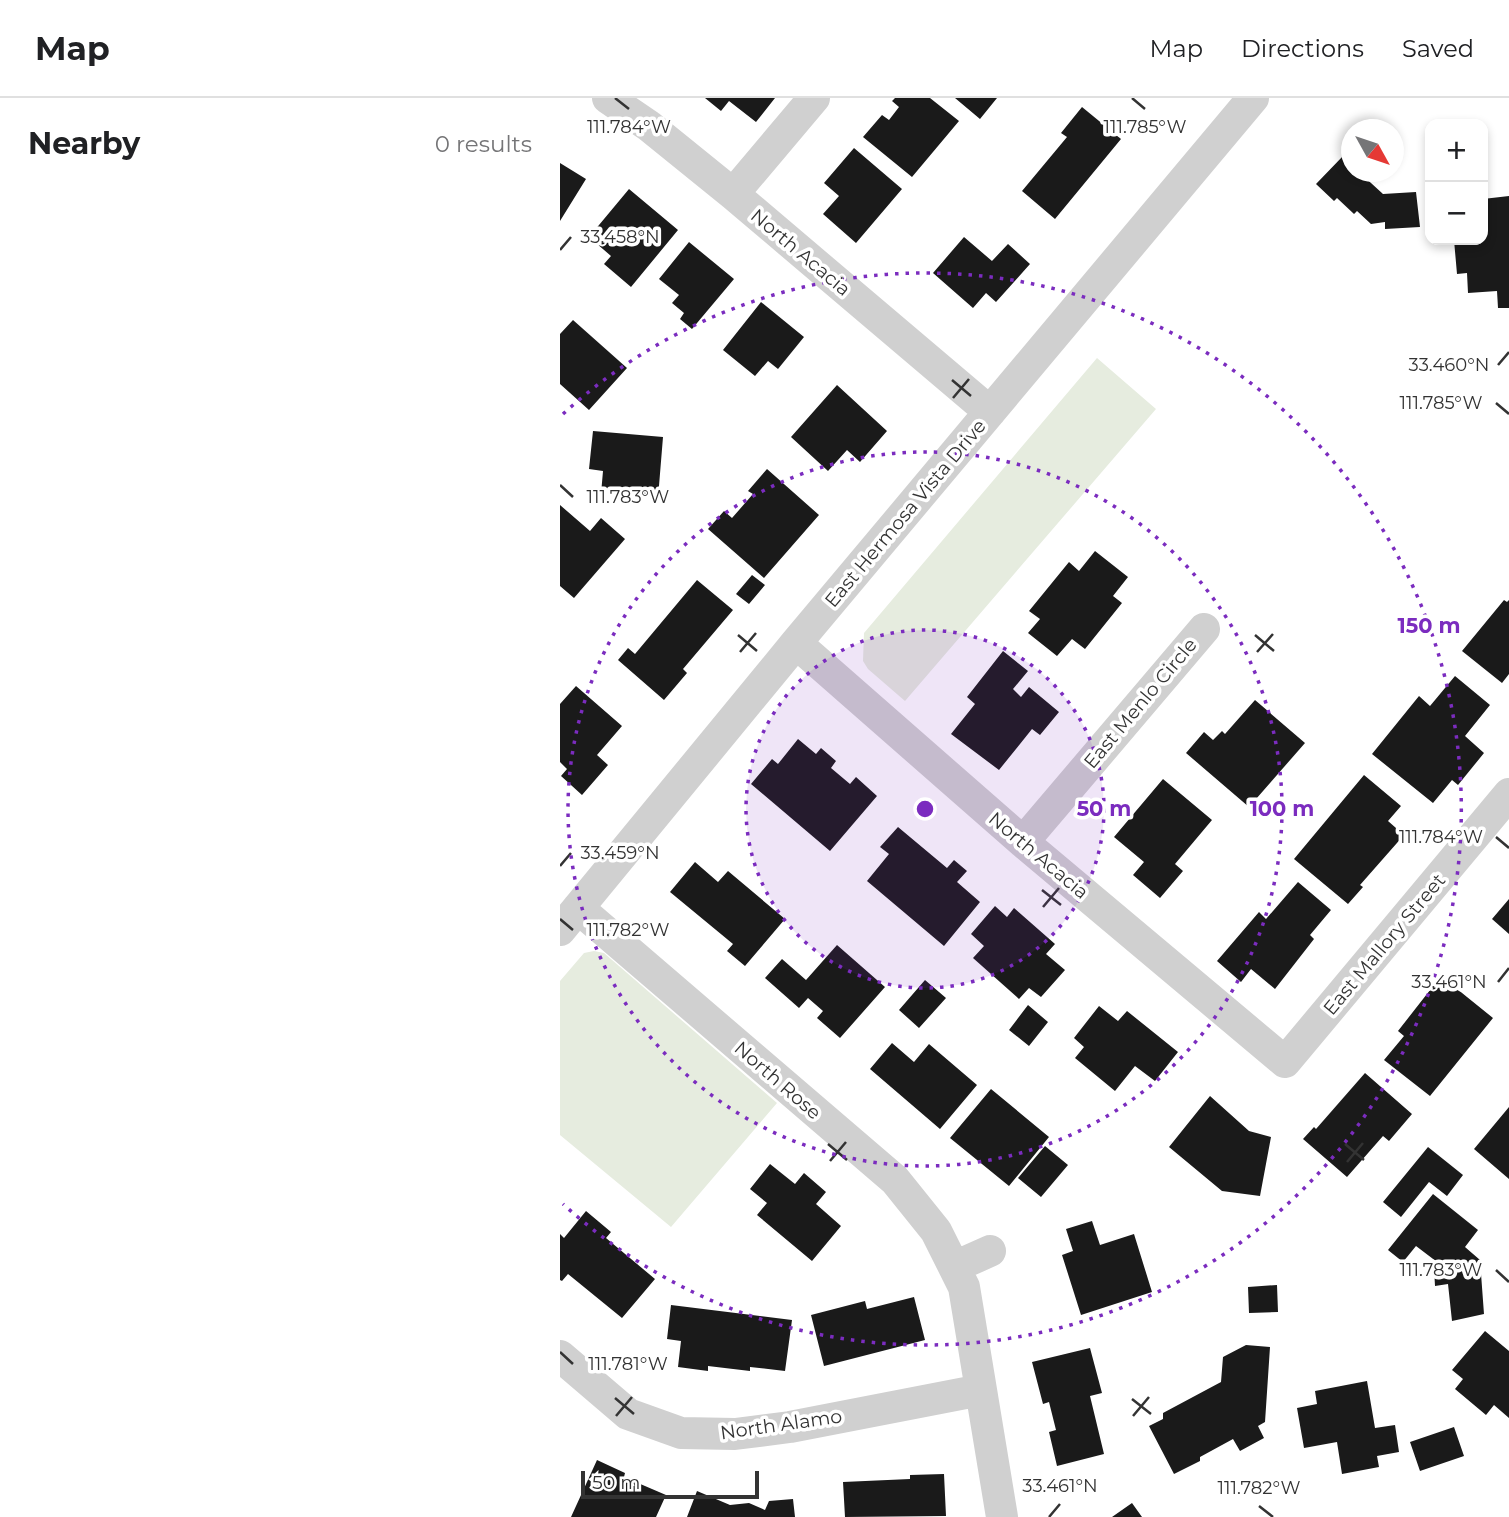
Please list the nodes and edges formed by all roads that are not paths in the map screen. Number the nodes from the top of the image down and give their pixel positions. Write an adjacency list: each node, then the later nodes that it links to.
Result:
1 (608, 98): 4 (street, North Acacia)
2 (814, 98): 4 (street)
3 (1252, 98): 5 (street, East Hermosa Vista Drive)
4 (733, 194): 5 (street, North Acacia)
5 (990, 412): 7 (street, East Hermosa Vista Drive)
6 (1204, 629): 9 (street, East Menlo Circle)
7 (796, 643): 9 (street, North Acacia); 10 (street, East Hermosa Vista Drive)
8 (1509, 794): 11 (street, East Mallory Street)
9 (1023, 842): 11 (street, North Acacia)
10 (569, 919): 13 (street, North Rose)
11 (1285, 1062)
12 (990, 1251): 13 (street)
13 (954, 1267): 15 (street, North Rose)
14 (560, 1356): 15 (street, North Alamo)
15 (981, 1390): 16 (street, North Rose)
16 (1002, 1517)

